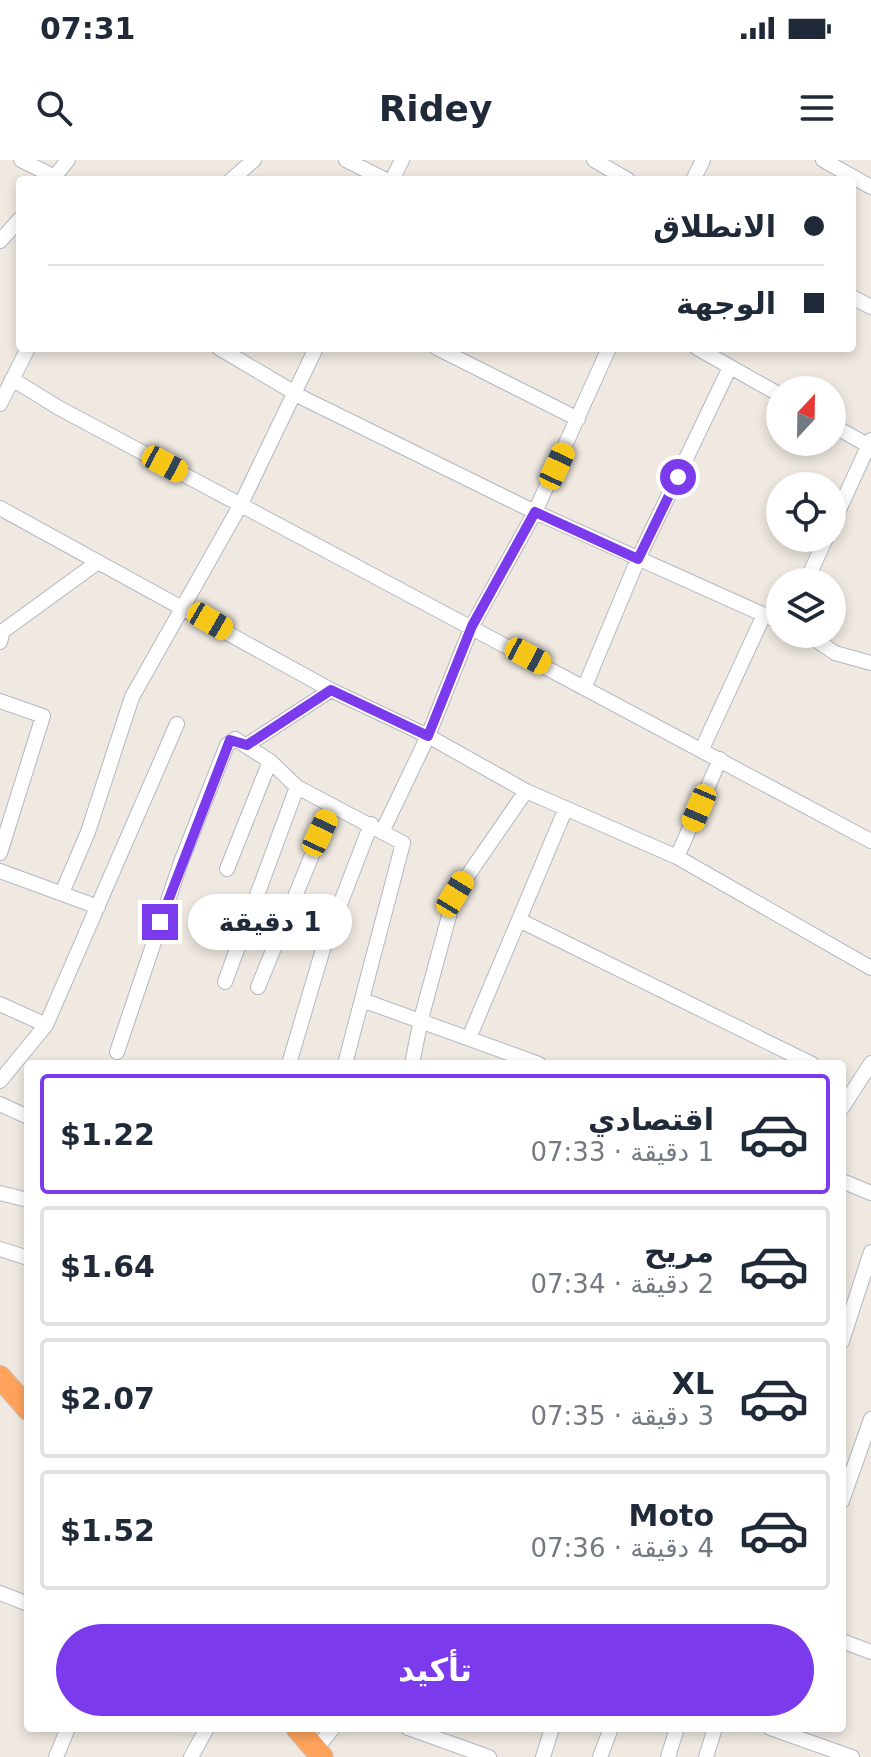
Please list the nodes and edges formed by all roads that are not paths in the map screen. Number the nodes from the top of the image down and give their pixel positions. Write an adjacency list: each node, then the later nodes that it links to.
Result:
1 (21, 160): 7 (street)
2 (68, 160): 8 (street)
3 (254, 160): 9 (street)
4 (346, 160): 10 (street)
5 (594, 160): 11 (street)
6 (823, 160): 12 (street)
7 (50, 176)
8 (56, 176)
9 (236, 176)
10 (378, 176)
11 (621, 176)
12 (851, 176)
13 (16, 223): 14 (street)
14 (0, 241)
15 (26, 352): 22 (street)
16 (226, 352): 24 (street)
17 (314, 352): 24 (street)
18 (445, 352): 26 (street)
19 (607, 352): 26 (street)
20 (704, 352): 21 (street)
21 (730, 367): 23 (street); 33 (street)
22 (12, 379): 25 (street); 30 (street)
23 (766, 387)
24 (295, 393): 30 (street); 32 (street)
25 (0, 404)
26 (578, 419): 32 (street)
27 (846, 432): 28 (street)
28 (870, 444): 29 (street)
29 (846, 495)
30 (241, 504): 35 (street); 38 (street)
31 (0, 508): 34 (street)
32 (535, 512): 33 (street); 38 (street)
33 (638, 559): 36 (street); 42 (street)
34 (98, 562): 35 (street); 39 (street)
35 (186, 607): 43 (street); 61 (street)
36 (763, 617): 37 (street); 48 (street)
37 (766, 618)
38 (472, 626): 42 (street); 46 (street)
39 (1, 634)
40 (828, 648): 41 (street)
41 (871, 663)
42 (585, 686): 48 (street)
43 (331, 690): 46 (street); 47 (street)
44 (0, 701): 57 (street)
45 (177, 724): 62 (street)
46 (428, 736): 52 (street); 55 (street)
47 (247, 745): 50 (street); 72 (street)
48 (702, 749): 49 (street)
49 (720, 759): 56 (street); 58 (street)
50 (270, 761): 51 (street); 59 (street)
51 (297, 787): 53 (street); 65 (street)
52 (526, 791): 54 (street); 69 (street)
53 (332, 806): 55 (street); 66 (street)
54 (566, 808): 58 (street); 63 (street)
55 (377, 827): 67 (street); 73 (street)
56 (871, 841)
57 (0, 853)
58 (677, 857): 64 (street)
59 (227, 869)
60 (0, 871): 61 (street)
61 (62, 893): 62 (street)
62 (98, 907): 70 (street)
63 (519, 920): 71 (street); 77 (street)
64 (871, 968)
65 (225, 982)
66 (258, 987)
67 (362, 1000): 69 (street); 74 (street)
68 (0, 1004): 70 (street)
69 (421, 1019): 71 (street); 75 (street)
70 (46, 1025): 79 (street)
71 (469, 1038): 76 (street)
72 (117, 1052)
73 (290, 1060)
74 (346, 1060)
75 (413, 1060)
76 (528, 1060)
77 (804, 1060)
78 (871, 1063): 81 (street)
79 (0, 1081)
80 (846, 1081): 81 (street)
81 (856, 1086): 82 (street)
82 (846, 1102)
83 (0, 1104): 84 (street)
84 (24, 1115)
85 (846, 1187): 87 (street)
86 (0, 1193): 88 (street)
87 (871, 1193)
88 (24, 1199)
89 (0, 1249): 91 (street)
90 (871, 1252): 92 (street)
91 (24, 1257)
92 (846, 1329)
93 (0, 1377): 94 (highway)
94 (24, 1404)
95 (871, 1419): 96 (street)
96 (846, 1490)
97 (0, 1593): 98 (street)
98 (24, 1602)
99 (846, 1643): 100 (street)
100 (871, 1652)
101 (66, 1732): 112 (street)
102 (205, 1732): 113 (street)
103 (301, 1732): 111 (highway)
104 (331, 1732): 111 (street)
105 (419, 1732): 114 (street)
106 (551, 1732): 115 (street)
107 (609, 1732): 116 (street)
108 (676, 1732): 117 (street)
109 (714, 1732): 118 (street)
110 (781, 1732): 119 (street)
111 (319, 1753)
112 (56, 1757)
113 (191, 1757)
114 (489, 1757)
115 (543, 1757)
116 (600, 1757)
117 (668, 1757)
118 (706, 1757)
119 (852, 1757)

